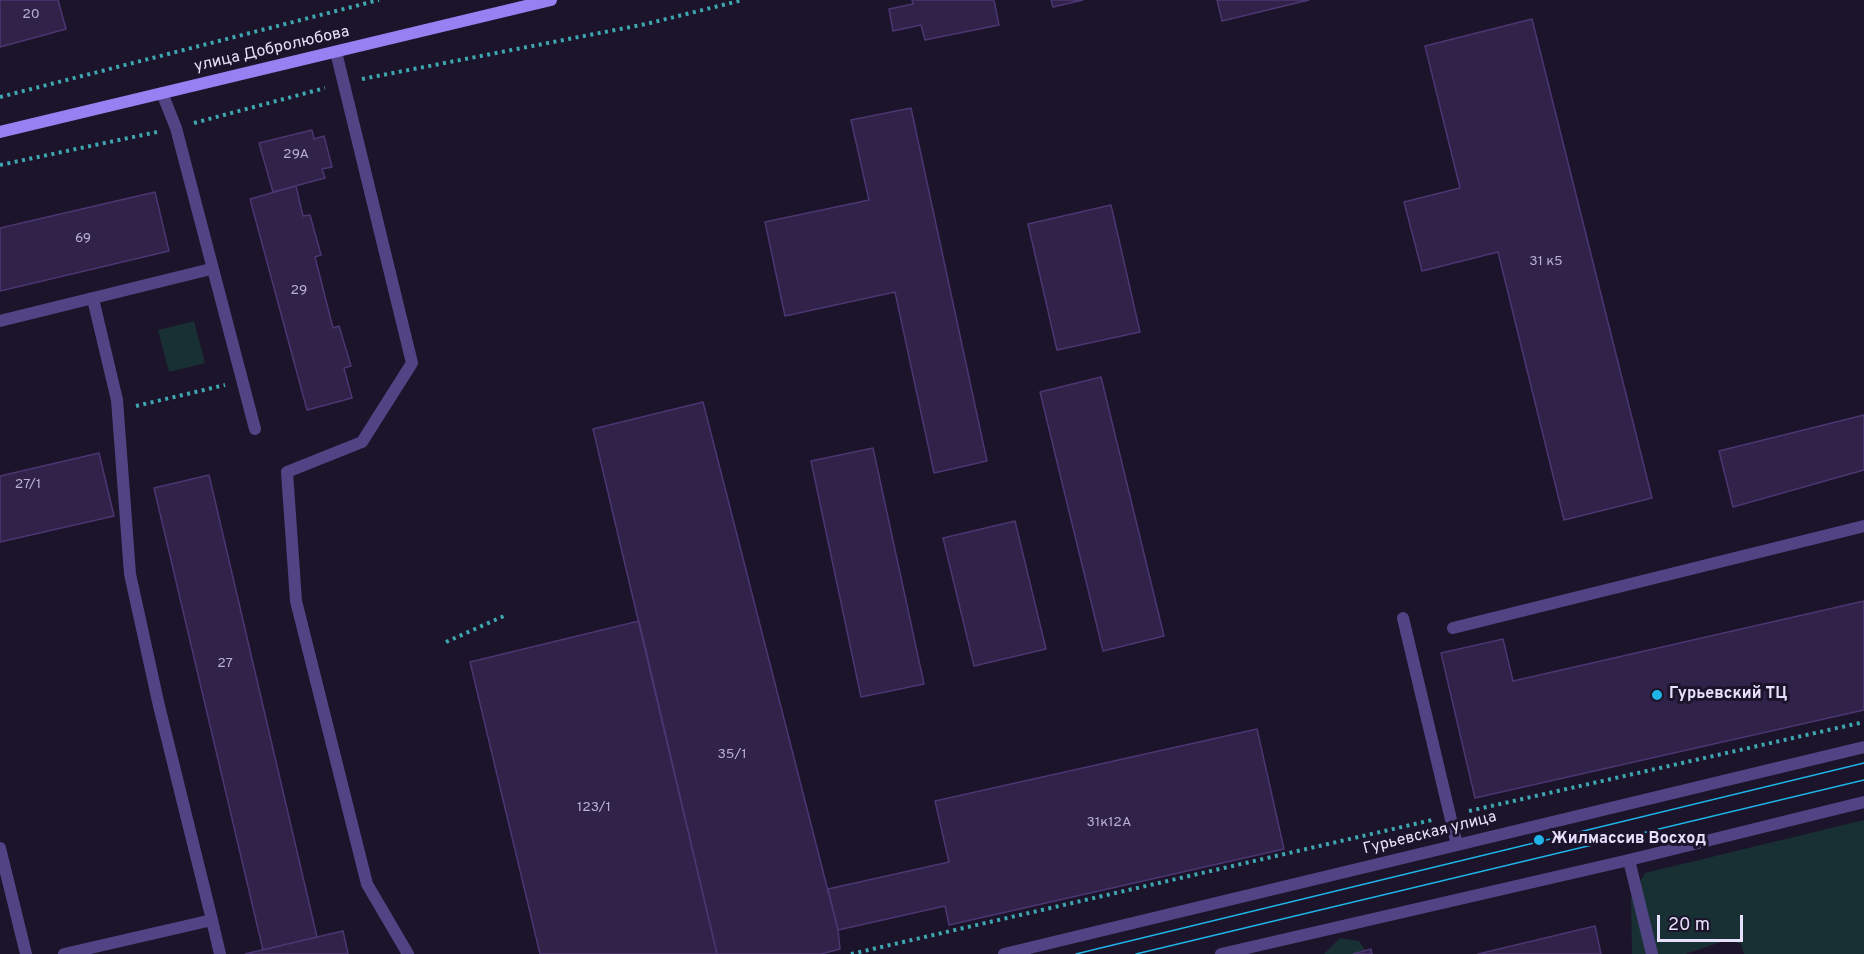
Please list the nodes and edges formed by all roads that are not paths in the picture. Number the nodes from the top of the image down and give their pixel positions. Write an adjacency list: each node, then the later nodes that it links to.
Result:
1 (551, 0): 2 (main road, улица Добролюбова)
2 (336, 52): 3 (main road, улица Добролюбова); 22 (street)
3 (162, 93): 4 (main road, улица Добролюбова); 5 (street)
4 (0, 132)
5 (211, 269): 6 (street); 8 (street)
6 (93, 299): 7 (street); 17 (street)
7 (0, 321)
8 (255, 429)
9 (1864, 526): 11 (street)
10 (1402, 618): 14 (street)
11 (1453, 628)
12 (1864, 747): 14 (street, Гурьевская улица)
13 (1864, 802): 16 (street)
14 (1457, 845): 23 (street, Гурьевская улица)
15 (0, 848): 19 (street)
16 (1629, 860): 18 (street); 25 (street)
17 (212, 920): 20 (street); 21 (street)
18 (1273, 948): 24 (street)
19 (26, 954)
20 (64, 954)
21 (220, 954)
22 (408, 954)
23 (1004, 954)
24 (1221, 954)
25 (1652, 954)

